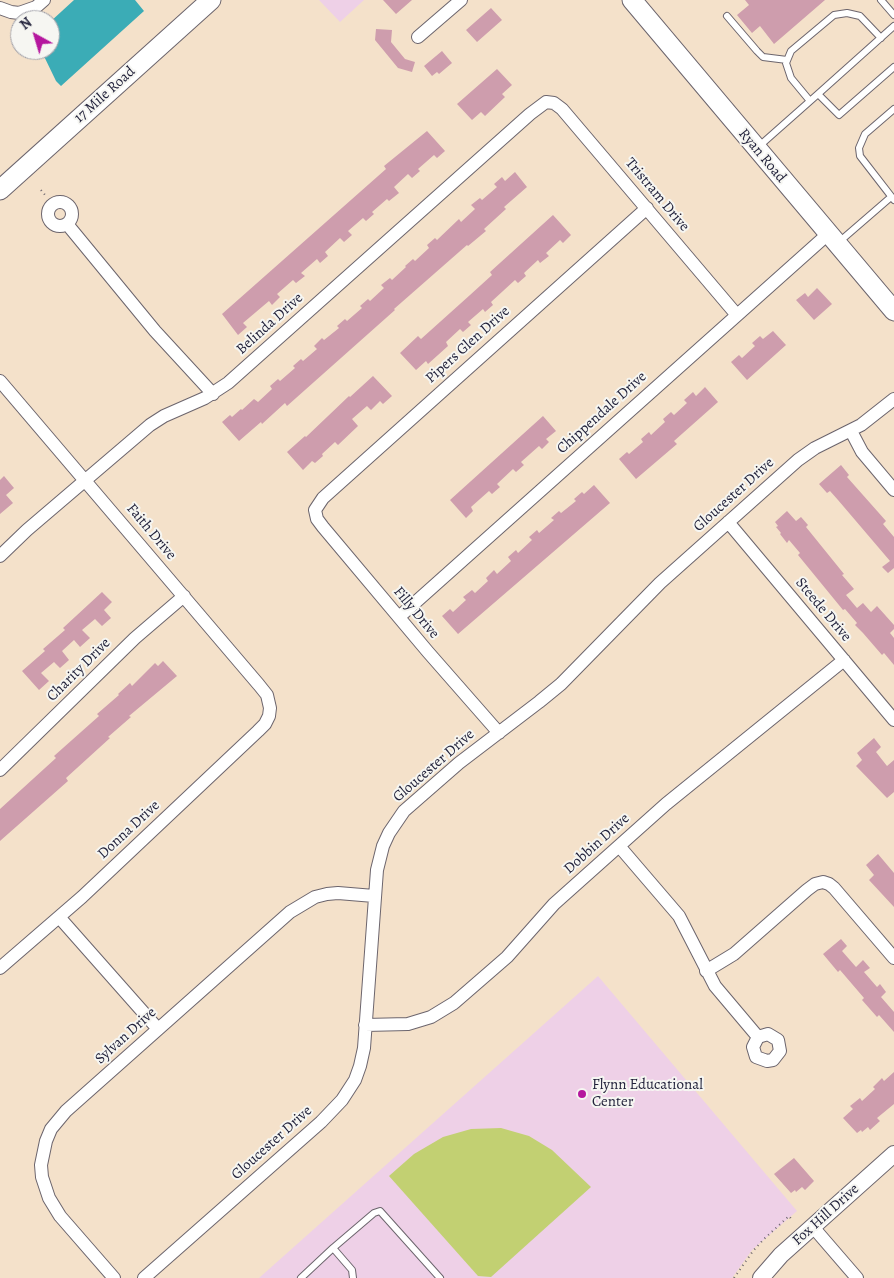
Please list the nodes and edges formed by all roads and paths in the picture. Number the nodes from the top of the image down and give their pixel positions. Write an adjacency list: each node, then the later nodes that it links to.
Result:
1 (44, 0): 6 (street)
2 (211, 0): 19 (main road, 17 Mile Road)
3 (460, 0): 10 (street)
4 (632, 0): 18 (main road, Ryan Road)
5 (881, 0): 7 (lane)
6 (5, 10)
7 (894, 15)
8 (727, 16): 12 (lane)
9 (894, 26): 11 (lane)
10 (418, 37)
11 (881, 38): 12 (lane); 14 (lane)
12 (787, 60): 16 (lane)
13 (894, 67): 14 (lane)
14 (818, 94): 16 (lane)
15 (550, 101): 23 (street, Tristram Drive); 29 (street, Belinda Drive)
16 (810, 101): 18 (lane)
17 (894, 110): 22 (lane)
18 (756, 149): 25 (main road, Ryan Road)
19 (0, 190)
20 (41, 190): 21 (path)
21 (45, 195)
22 (892, 198): 25 (lane)
23 (647, 208): 27 (street, Tristram Drive); 34 (street, Pipers Glen Drive)
24 (67, 224): 29 (street)
25 (832, 239): 26 (main road, Ryan Road); 27 (street, Chippendale Drive)
26 (894, 311)
27 (736, 314): 38 (street, Chippendale Drive)
28 (0, 381): 32 (street, Faith Drive)
29 (213, 394): 32 (street, Belinda Drive)
30 (894, 399): 31 (street, Gloucester Drive)
31 (850, 431): 33 (street); 35 (street, Gloucester Drive)
32 (85, 480): 36 (street, Belinda Drive); 37 (street, Faith Drive)
33 (894, 490)
34 (315, 510): 38 (street, Filly Drive)
35 (728, 522): 39 (street, Steede Drive); 42 (street, Gloucester Drive)
36 (0, 556)
37 (184, 596): 40 (street, Faith Drive); 43 (street, Charity Drive)
38 (399, 616): 42 (street, Filly Drive)
39 (844, 660): 41 (street, Steede Drive); 44 (street, Dobbin Drive)
40 (270, 708): 46 (street, Donna Drive)
41 (894, 720)
42 (499, 733): 45 (street, Gloucester Drive)
43 (0, 770)
44 (619, 846): 49 (street); 50 (street, Dobbin Drive)
45 (374, 896): 50 (street, Gloucester Drive); 51 (street, Sylvan Drive)
46 (59, 917): 48 (street, Donna Drive); 51 (street)
47 (894, 958): 49 (street)
48 (0, 968)
49 (706, 971): 52 (street)
50 (365, 1025): 58 (street, Gloucester Drive)
51 (158, 1029): 57 (street, Sylvan Drive)
52 (758, 1037)
53 (894, 1154): 55 (street, Fox Hill Drive)
54 (792, 1220): 62 (path)
55 (813, 1226): 63 (street, Fox Hill Drive); 64 (street)
56 (333, 1248): 59 (lane); 60 (lane); 61 (lane)
57 (114, 1278)
58 (144, 1278)
59 (301, 1278)
60 (353, 1278)
61 (440, 1278)
62 (734, 1278)
63 (760, 1278)
64 (857, 1278)

